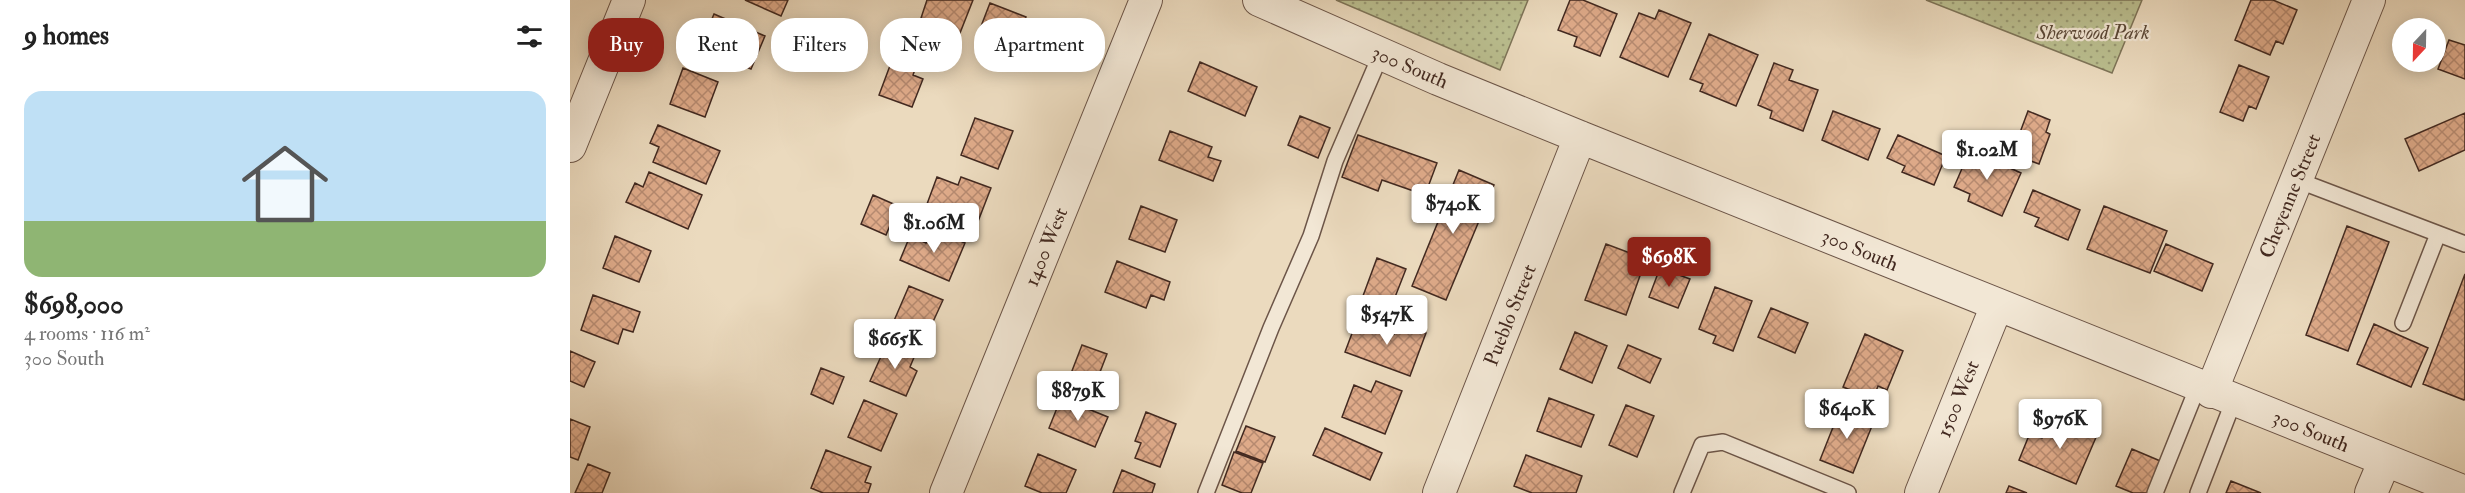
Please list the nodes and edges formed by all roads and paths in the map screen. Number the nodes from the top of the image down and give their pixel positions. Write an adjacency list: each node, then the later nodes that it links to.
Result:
1 (629, 0): 7 (street)
2 (1146, 0): 16 (street, 1400 West)
3 (1259, 0): 5 (street, 300 South)
4 (2369, 0): 8 (street, Cheyenne Street)
5 (1381, 54): 6 (street, 300 South); 17 (lane)
6 (1580, 137): 11 (street, 300 South); 18 (street, Pueblo Street)
7 (570, 146)
8 (2297, 180): 9 (lane); 13 (street, Cheyenne Street)
9 (2438, 234): 10 (lane); 12 (lane)
10 (2465, 244)
11 (1997, 305): 13 (street, 300 South); 21 (street, 1500 West)
12 (2403, 323)
13 (2214, 392): 14 (street, 300 South); 22 (lane); 23 (lane)
14 (2385, 460): 15 (street, 300 South); 24 (street)
15 (2465, 492)
16 (946, 493)
17 (1206, 493)
18 (1439, 493)
19 (1682, 493): 20 (lane)
20 (1848, 493)
21 (1921, 493)
22 (2155, 493)
23 (2198, 493)
24 (2371, 493)

